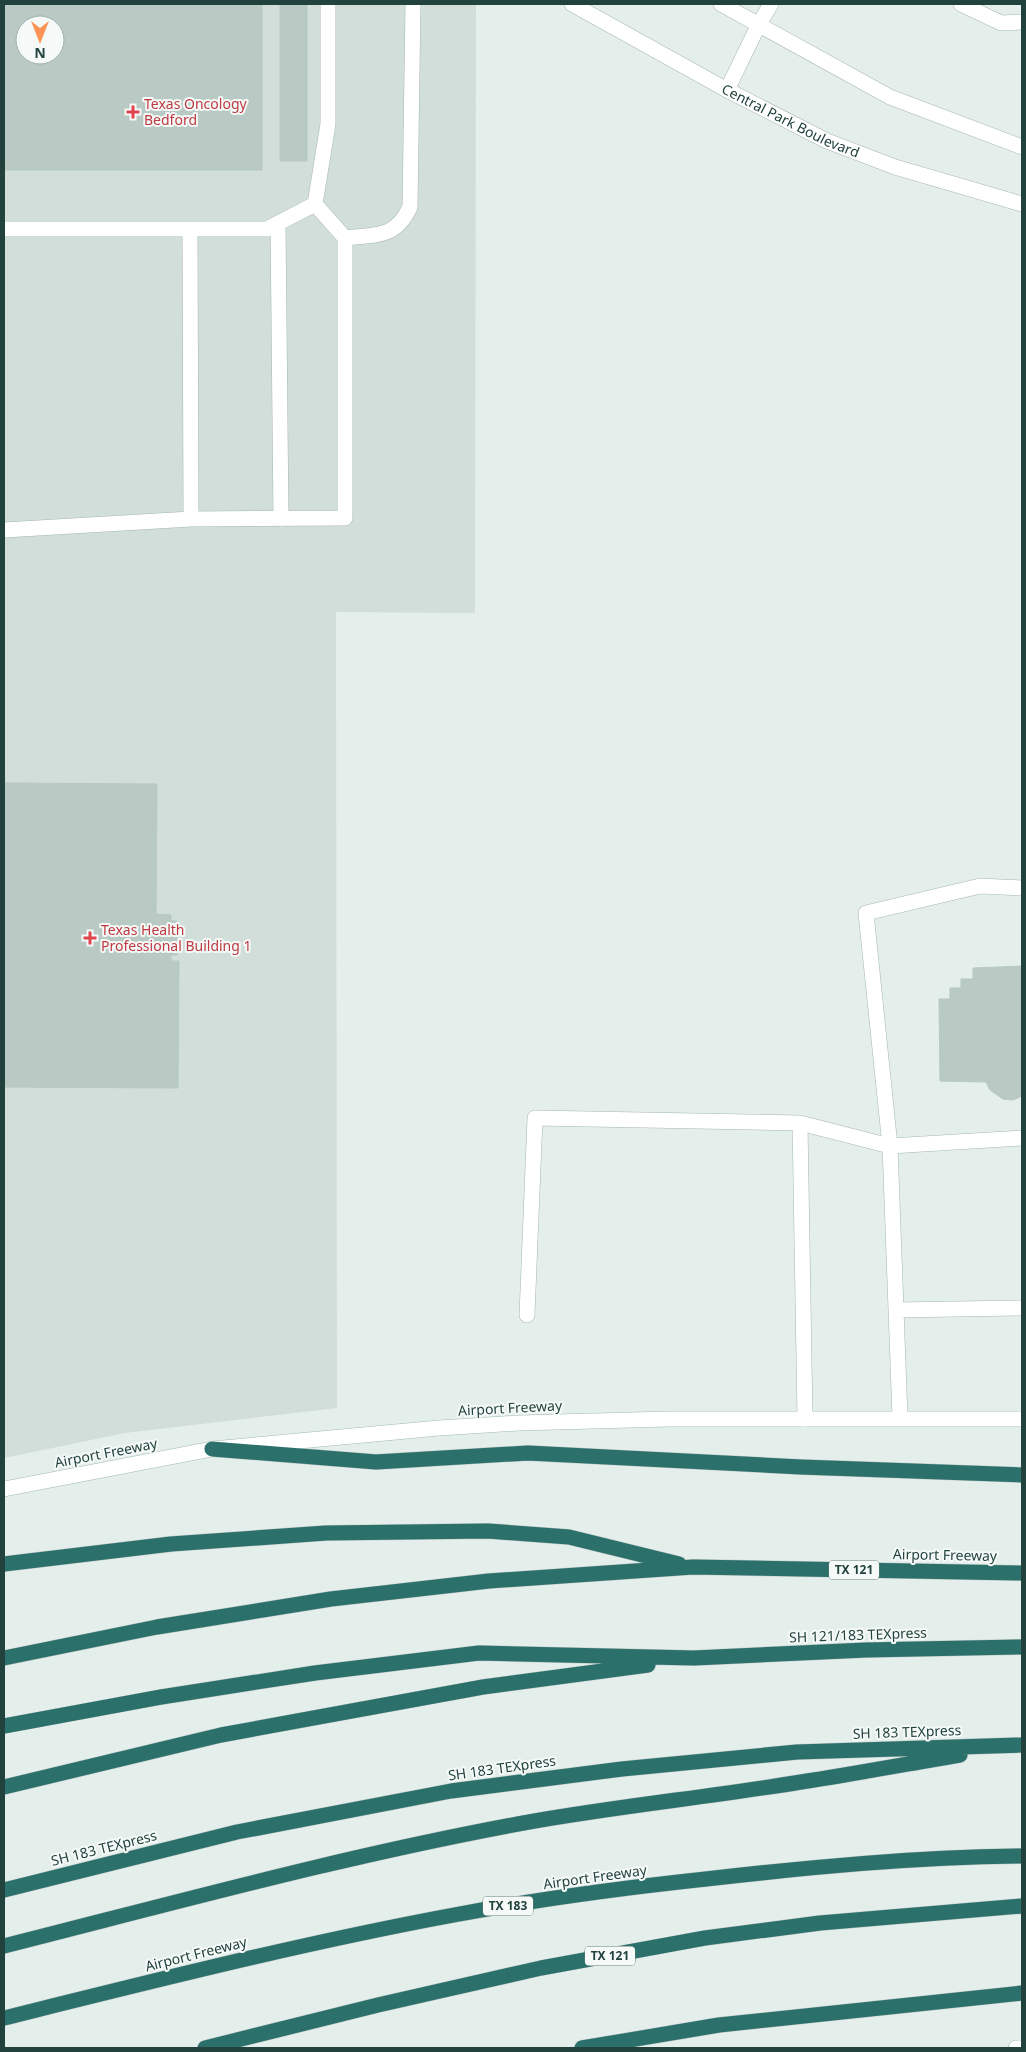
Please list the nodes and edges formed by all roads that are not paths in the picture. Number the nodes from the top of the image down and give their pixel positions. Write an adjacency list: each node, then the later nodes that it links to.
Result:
1 (328, 4): 11 (main road)
2 (413, 4): 16 (main road)
3 (572, 4): 9 (main road, Central Park Boulevard)
4 (721, 4): 8 (main road)
5 (771, 4): 8 (main road)
6 (961, 4): 7 (main road)
7 (1022, 22)
8 (758, 26): 9 (main road); 10 (main road)
9 (727, 90): 12 (main road, Central Park Boulevard)
10 (1022, 147)
11 (315, 204): 13 (main road); 16 (main road)
12 (1022, 204)
13 (278, 224): 15 (main road); 18 (main road)
14 (4, 229): 15 (main road)
15 (190, 229): 17 (main road)
16 (344, 238): 18 (main road)
17 (191, 519): 18 (main road); 19 (main road)
18 (281, 519)
19 (4, 530)
20 (1022, 888): 23 (main road)
21 (800, 1123): 23 (main road); 26 (main road); 28 (main road)
22 (1022, 1138): 23 (main road)
23 (890, 1146): 25 (main road)
24 (1022, 1308): 25 (main road)
25 (896, 1310): 27 (main road)
26 (527, 1315)
27 (900, 1418): 28 (main road, Airport Freeway); 29 (main road, Airport Freeway)
28 (805, 1419): 30 (main road, Airport Freeway)
29 (1022, 1419)
30 (212, 1449): 31 (highway); 32 (main road, Airport Freeway)
31 (1022, 1475)
32 (4, 1489)
33 (4, 1564): 34 (highway)
34 (693, 1568): 35 (highway, Airport Freeway / TX 121); 37 (highway, Airport Freeway)
35 (1022, 1573)
36 (1022, 1647): 38 (highway, SH 121/183 TEXpress)
37 (4, 1658)
38 (694, 1658): 39 (highway); 41 (highway)
39 (4, 1726)
40 (1018, 1745): 43 (highway, SH 183 TEXpress); 45 (highway)
41 (4, 1787)
42 (1022, 1856): 47 (highway, Airport Freeway / TX 183)
43 (4, 1890)
44 (1022, 1906): 48 (highway, TX 121)
45 (4, 1946)
46 (1022, 1993): 49 (highway)
47 (4, 2018)
48 (205, 2048)
49 (582, 2048)
50 (1016, 2048): 51 (main road)
51 (1022, 2048)

